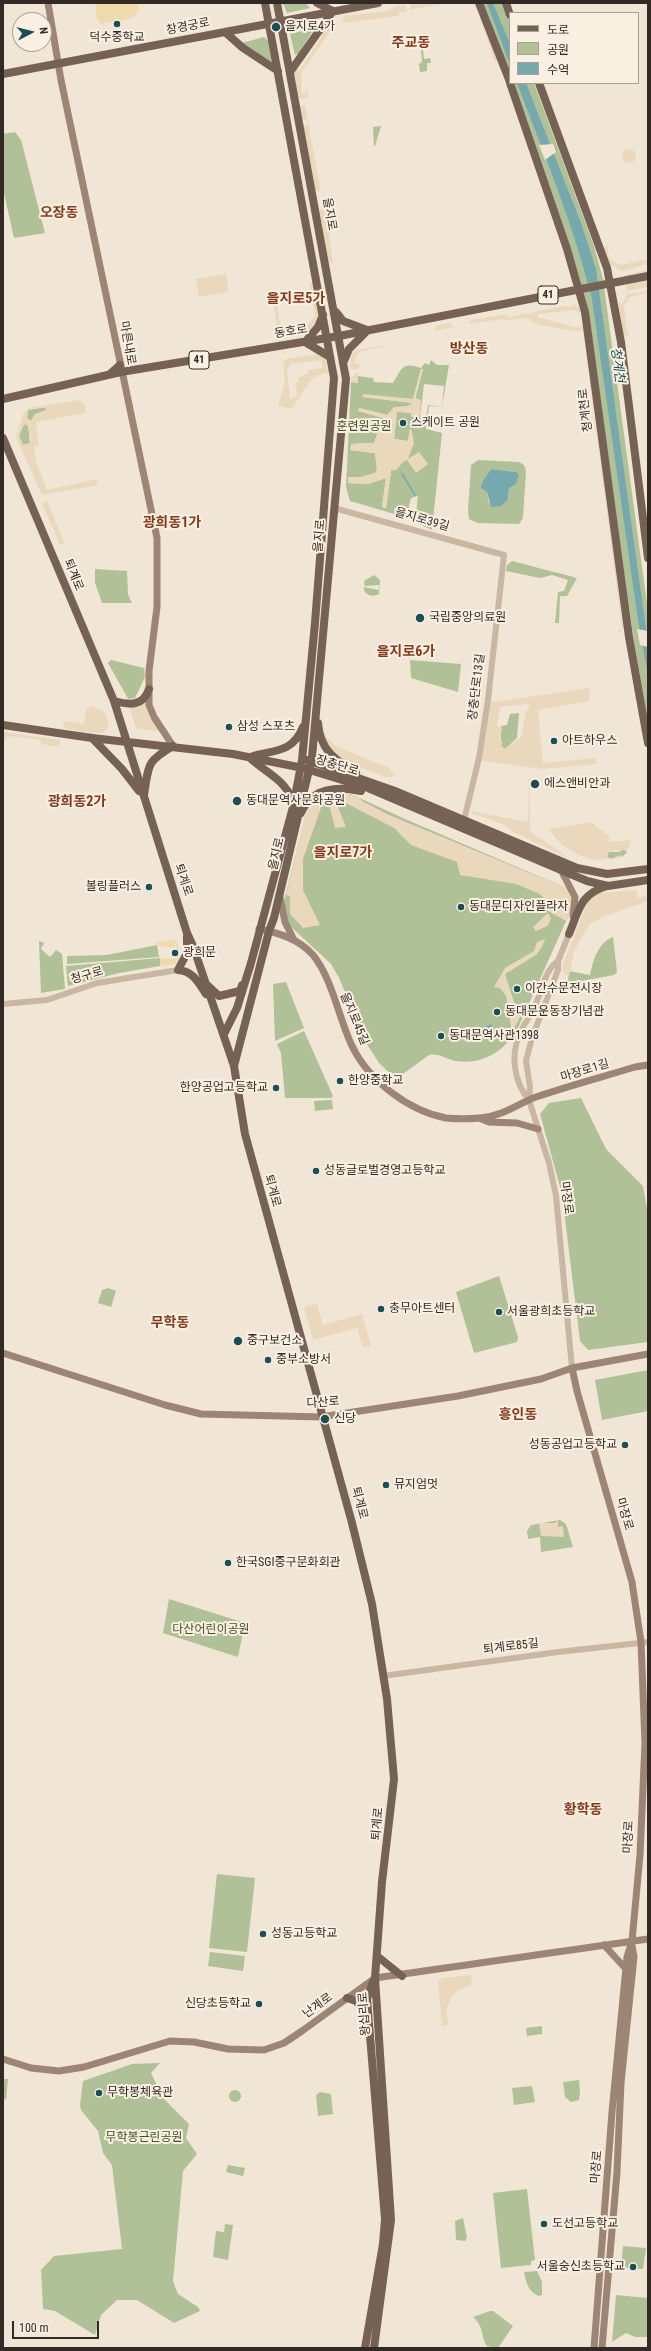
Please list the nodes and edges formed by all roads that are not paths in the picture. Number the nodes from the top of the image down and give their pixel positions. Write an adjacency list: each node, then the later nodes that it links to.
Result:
1 (48, 3): 11 (main road, 마른내로)
2 (265, 3): 9 (main road, 을지로)
3 (277, 3): 8 (main road, 을지로)
4 (317, 3): 7 (main road)
5 (378, 3): 7 (main road, 창경궁로)
6 (479, 3): 15 (main road, 청계천로)
7 (333, 12): 8 (main road, 창경궁로); 13 (main road)
8 (281, 21): 9 (main road, 창경궁로); 13 (main road, 을지로)
9 (269, 24): 10 (main road, 창경궁로); 12 (main road, 을지로)
10 (225, 32): 11 (main road, 창경궁로); 12 (main road)
11 (58, 64): 14 (main road, 창경궁로); 29 (main road, 마른내로)
12 (278, 72): 22 (main road, 을지로)
13 (290, 72): 21 (main road, 을지로)
14 (3, 74)
15 (509, 79)
16 (511, 84): 20 (main road, 청계천로)
17 (539, 84): 19 (main road)
18 (648, 276): 19 (main road, 41)
19 (609, 284): 20 (main road, 41); 34 (main road)
20 (581, 289): 23 (main road, 동호로 / 41); 42 (main road, 청계천로)
21 (334, 308): 23 (main road); 24 (main road, 을지로)
22 (323, 314): 25 (main road, 을지로); 26 (main road)
23 (367, 331): 24 (main road, 동호로 / 41); 28 (main road)
24 (339, 336): 25 (main road, 동호로 / 41); 28 (main road, 을지로)
25 (328, 338): 26 (main road, 동호로 / 41); 27 (main road, 을지로)
26 (305, 342): 27 (main road); 29 (main road, 동호로 / 41)
27 (330, 357): 38 (main road, 을지로)
28 (344, 363): 32 (main road, 을지로)
29 (121, 369): 30 (main road, 동호로 / 41); 35 (main road, 마른내로)
30 (3, 399)
31 (3, 438): 37 (main road, 퇴계로)
32 (334, 508): 33 (street, 을지로39길); 36 (main road, 을지로)
33 (504, 555): 52 (street, 장충단로13길)
34 (648, 558)
35 (149, 689): 37 (main road); 43 (main road, 마른내로)
36 (317, 699): 45 (main road, 을지로); 48 (main road)
37 (114, 701): 41 (main road, 퇴계로)
38 (306, 716): 44 (main road); 46 (main road, 을지로)
39 (3, 725): 40 (main road, 장충단로)
40 (92, 738): 41 (main road, 장충단로); 50 (main road)
41 (126, 742): 43 (main road, 장충단로); 50 (main road, 퇴계로)
42 (648, 743)
43 (174, 746): 44 (main road, 장충단로); 50 (main road)
44 (249, 757): 46 (main road, 장충단로); 51 (main road)
45 (311, 761): 46 (main road, 장충단로); 47 (main road, 을지로); 48 (main road, 장충단로)
46 (301, 764): 47 (main road, 장충단로); 51 (main road, 을지로)
47 (309, 770): 49 (main road, 장충단로); 53 (main road, 을지로)
48 (373, 783): 52 (main road, 장충단로)
49 (388, 797): 53 (main road); 55 (main road, 장충단로)
50 (144, 798): 61 (main road, 퇴계로)
51 (294, 802): 59 (main road, 을지로)
52 (464, 820): 54 (main road, 장충단로)
53 (296, 827): 58 (main road, 을지로)
54 (647, 868)
55 (561, 870): 57 (main road, 장충단로); 62 (main road)
56 (648, 880): 57 (main road, 장충단로)
57 (608, 886): 62 (main road)
58 (280, 894): 60 (main road, 을지로); 63 (main road)
59 (259, 929): 60 (main road, 을지로45길); 65 (main road, 을지로)
60 (269, 931): 63 (main road, 을지로45길); 72 (main road, 을지로)
61 (187, 933): 66 (main road); 67 (main road, 퇴계로)
62 (569, 934): 64 (street, 마장로)
63 (294, 940): 74 (main road, 을지로45길)
64 (558, 962): 73 (street, 마장로); 73 (street, 마장로)
65 (251, 963): 67 (main road); 70 (main road, 을지로)
66 (178, 970): 68 (street, 청구로); 69 (main road)
67 (206, 985): 69 (main road, 퇴계로)
68 (3, 1004)
69 (214, 1008): 70 (main road, 퇴계로)
70 (224, 1034): 72 (main road, 퇴계로)
71 (648, 1065): 73 (main road, 마장로1길)
72 (234, 1066): 79 (main road, 퇴계로)
73 (529, 1100): 74 (main road, 을지로45길); 75 (street, 마장로)
74 (479, 1118): 75 (main road)
75 (538, 1129): 78 (street, 마장로)
76 (3, 1353): 79 (main road, 다산로)
77 (648, 1354): 78 (main road, 다산로)
78 (572, 1368): 79 (main road, 다산로); 80 (main road, 마장로)
79 (321, 1417): 81 (main road, 퇴계로)
80 (644, 1642): 81 (street, 퇴계로85길); 83 (main road, 마장로)
81 (384, 1676): 85 (main road, 퇴계로)
82 (648, 1939): 83 (main road)
83 (632, 1941): 84 (main road); 86 (main road, 마장로); 96 (main road, 마장로)
84 (604, 1946): 86 (main road); 87 (main road)
85 (376, 1956): 87 (main road); 88 (main road, 퇴계로)
86 (626, 1970): 95 (main road, 마장로)
87 (402, 1976): 88 (main road)
88 (375, 1978): 89 (main road, 난계로); 90 (main road, 왕십리로); 92 (main road, 왕십리로)
89 (347, 1998): 90 (main road); 91 (main road, 난계로)
90 (368, 2014): 92 (main road, 왕십리로)
91 (3, 2059)
92 (372, 2331): 93 (main road, 왕십리로); 94 (main road, 왕십리로)
93 (365, 2348)
94 (374, 2348)
95 (594, 2348)
96 (602, 2348)

